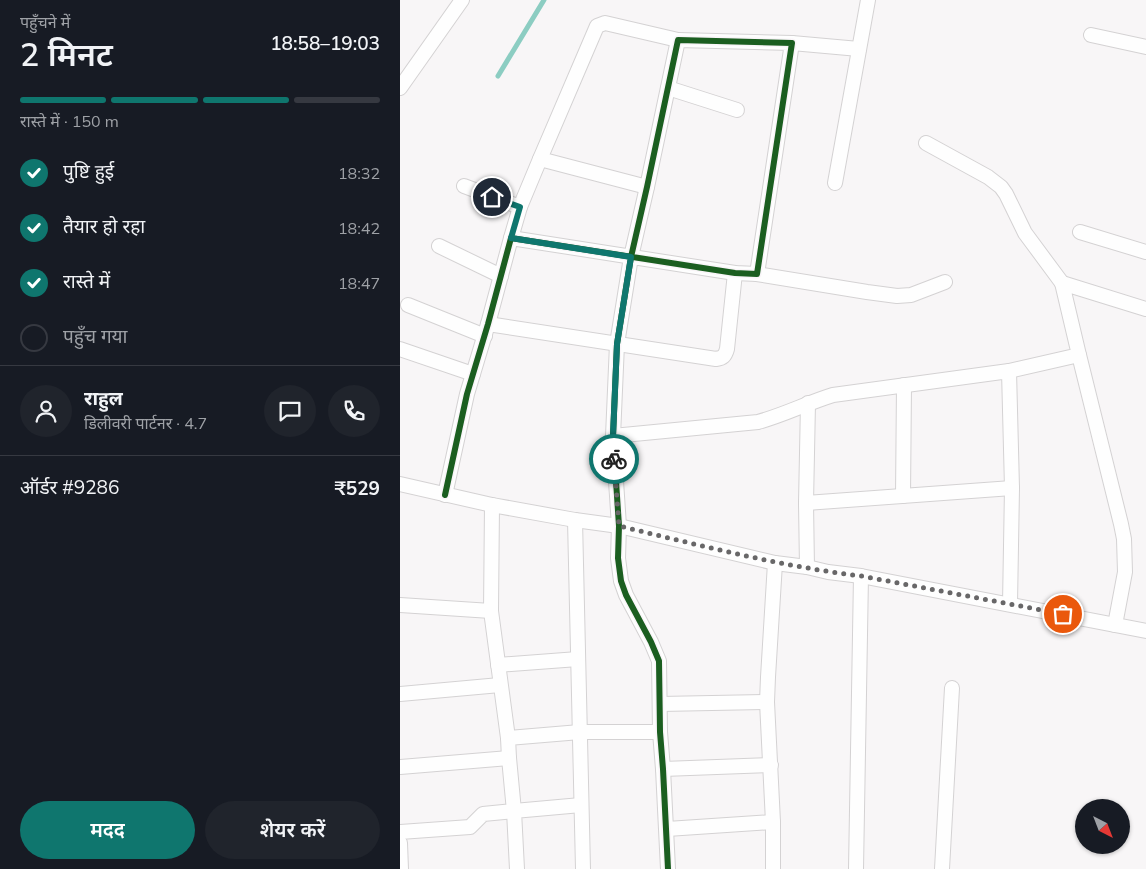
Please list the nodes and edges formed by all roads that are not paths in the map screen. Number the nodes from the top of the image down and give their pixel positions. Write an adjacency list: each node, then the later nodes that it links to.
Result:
1 (462, 0): 8 (street)
2 (868, 0): 7 (street)
3 (1091, 35): 6 (street)
4 (678, 40): 5 (street); 9 (street); 12 (street)
5 (792, 43): 7 (street); 23 (street)
6 (1146, 46)
7 (859, 49): 13 (street)
8 (401, 84)
9 (668, 88): 10 (street); 15 (street)
10 (737, 110)
11 (926, 143): 26 (street)
12 (540, 159): 15 (street); 16 (street)
13 (835, 183)
14 (464, 186): 16 (street)
15 (647, 187): 21 (street)
16 (520, 207): 18 (street)
17 (1080, 232): 20 (street)
18 (511, 238): 21 (street); 24 (street)
19 (439, 246): 24 (street)
20 (1146, 252)
21 (631, 257): 22 (street); 30 (street)
22 (735, 273): 23 (street); 30 (street)
23 (757, 274): 25 (street)
24 (501, 276): 29 (street)
25 (945, 282)
26 (1062, 283): 28 (street); 32 (street)
27 (408, 305): 29 (street)
28 (1146, 309)
29 (486, 330): 30 (street); 34 (street)
30 (617, 344): 37 (street)
31 (400, 349): 34 (street)
32 (1079, 355): 33 (street); 52 (street)
33 (1009, 371): 35 (street); 39 (street)
34 (473, 374): 40 (street)
35 (904, 385): 36 (street); 41 (street)
36 (808, 403): 37 (street); 42 (street)
37 (613, 436): 45 (street)
38 (400, 484): 40 (street)
39 (1012, 488): 41 (street); 49 (street)
40 (445, 495): 43 (street)
41 (903, 496): 42 (street)
42 (806, 503): 47 (street)
43 (492, 505): 44 (street); 51 (street)
44 (575, 520): 45 (street); 54 (street)
45 (619, 526): 46 (street); 60 (street)
46 (775, 562): 47 (street); 59 (street)
47 (807, 567): 48 (street)
48 (861, 576): 49 (street); 79 (street)
49 (1010, 604): 52 (street)
50 (400, 605): 51 (street)
51 (491, 611): 55 (street)
52 (1115, 624): 53 (street)
53 (1146, 631)
54 (578, 660): 55 (street); 61 (street)
55 (498, 664): 56 (street)
56 (500, 685): 58 (street); 63 (street)
57 (952, 688): 80 (street)
58 (400, 694)
59 (767, 702): 60 (street); 65 (street)
60 (660, 704): 62 (street)
61 (580, 732): 62 (street); 63 (street); 68 (street)
62 (660, 732): 67 (street)
63 (508, 738): 64 (street)
64 (509, 758): 66 (street); 69 (street)
65 (771, 765): 67 (street); 70 (street)
66 (400, 767)
67 (663, 769): 71 (street)
68 (581, 805): 69 (street); 76 (street)
69 (514, 811): 72 (street); 75 (street)
70 (773, 822): 71 (street); 78 (street)
71 (667, 829): 77 (street)
72 (400, 832)
73 (400, 843): 74 (street)
74 (402, 869)
75 (517, 869)
76 (583, 869)
77 (668, 869)
78 (772, 869)
79 (856, 869)
80 (942, 869)

